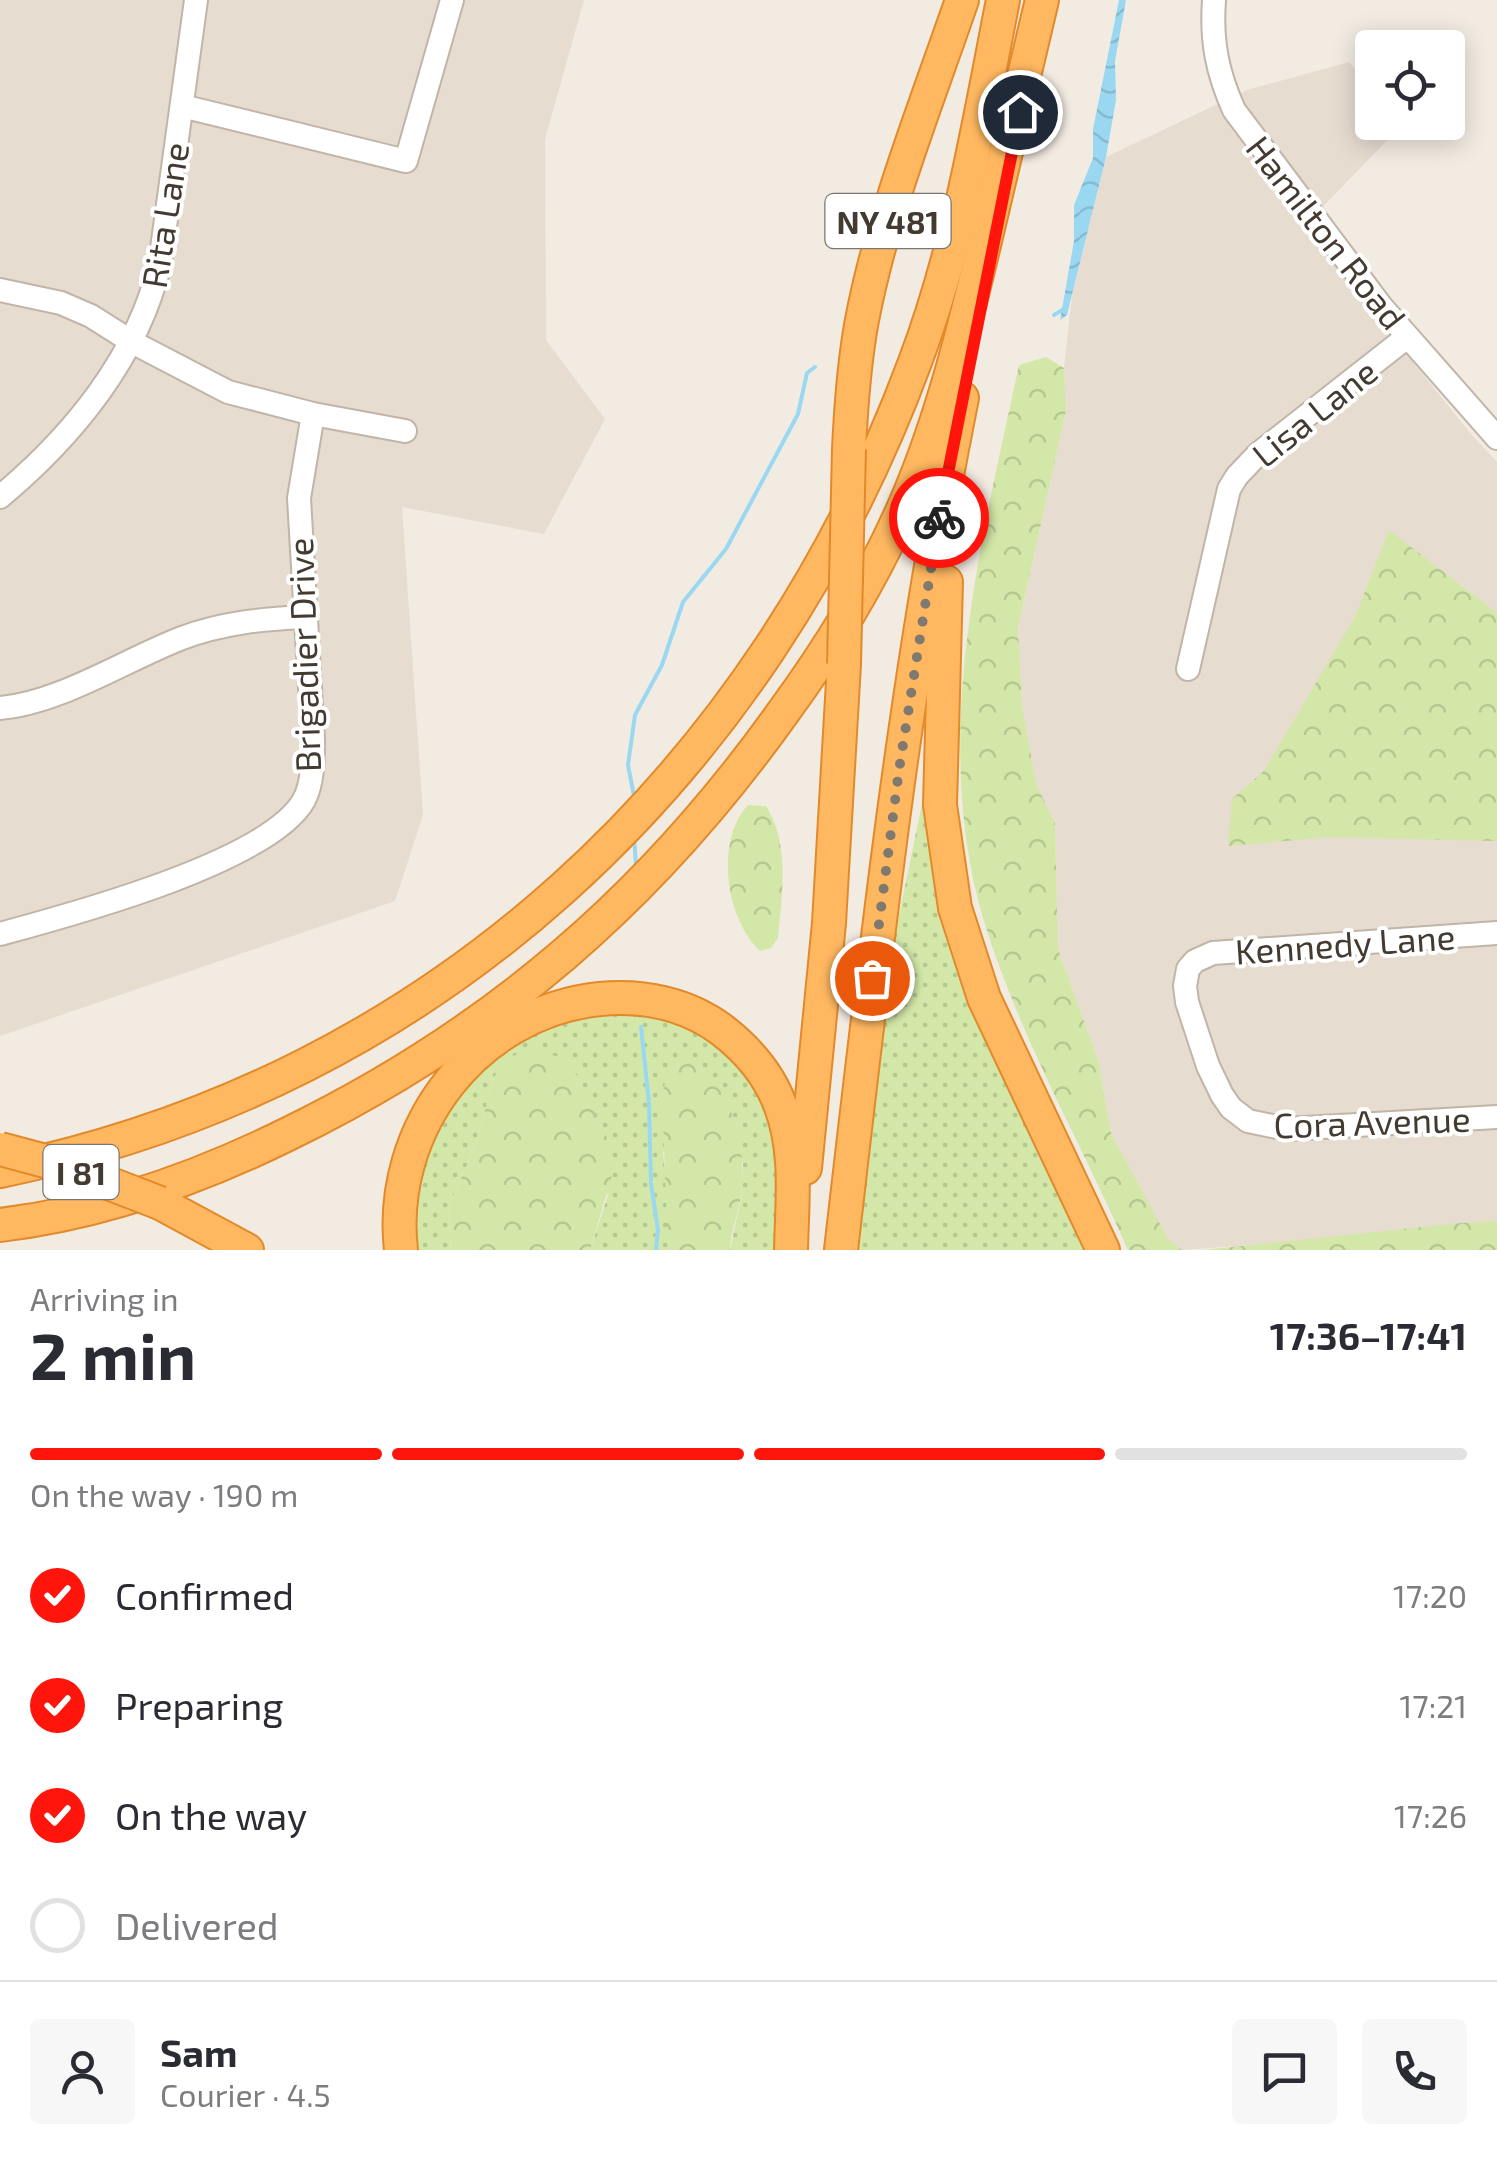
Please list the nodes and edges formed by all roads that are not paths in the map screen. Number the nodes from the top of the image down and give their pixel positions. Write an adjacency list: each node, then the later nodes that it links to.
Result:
1 (196, 0): 7 (street, Rita Lane)
2 (452, 0): 7 (street)
3 (962, 0): 28 (highway, NY 481, bridge)
4 (1003, 0): 24 (highway)
5 (1042, 0): 14 (highway, NY 481); 25 (highway)
6 (1214, 0): 9 (street, Hamilton Road)
7 (182, 106): 10 (street, Rita Lane)
8 (0, 290): 10 (street)
9 (1407, 336): 13 (street, Hamilton Road); 17 (street, Lisa Lane)
10 (132, 342): 11 (street); 15 (street, Rita Lane)
11 (313, 414): 12 (street); 16 (street, Brigadier Drive)
12 (405, 431)
13 (1497, 438)
14 (952, 446): 29 (highway, NY 481); 30 (highway)
15 (0, 497)
16 (304, 617): 18 (street); 20 (street, Brigadier Drive)
17 (1188, 668)
18 (0, 708)
19 (1497, 932): 21 (street, Kennedy Lane)
20 (0, 934)
21 (1195, 961): 22 (street, Cora Avenue)
22 (1497, 1117)
23 (0, 1150): 26 (highway, I 81, bridge)
24 (0, 1171)
25 (0, 1225)
26 (246, 1250)
27 (401, 1250): 28 (highway)
28 (793, 1250)
29 (841, 1250)
30 (1102, 1250)

